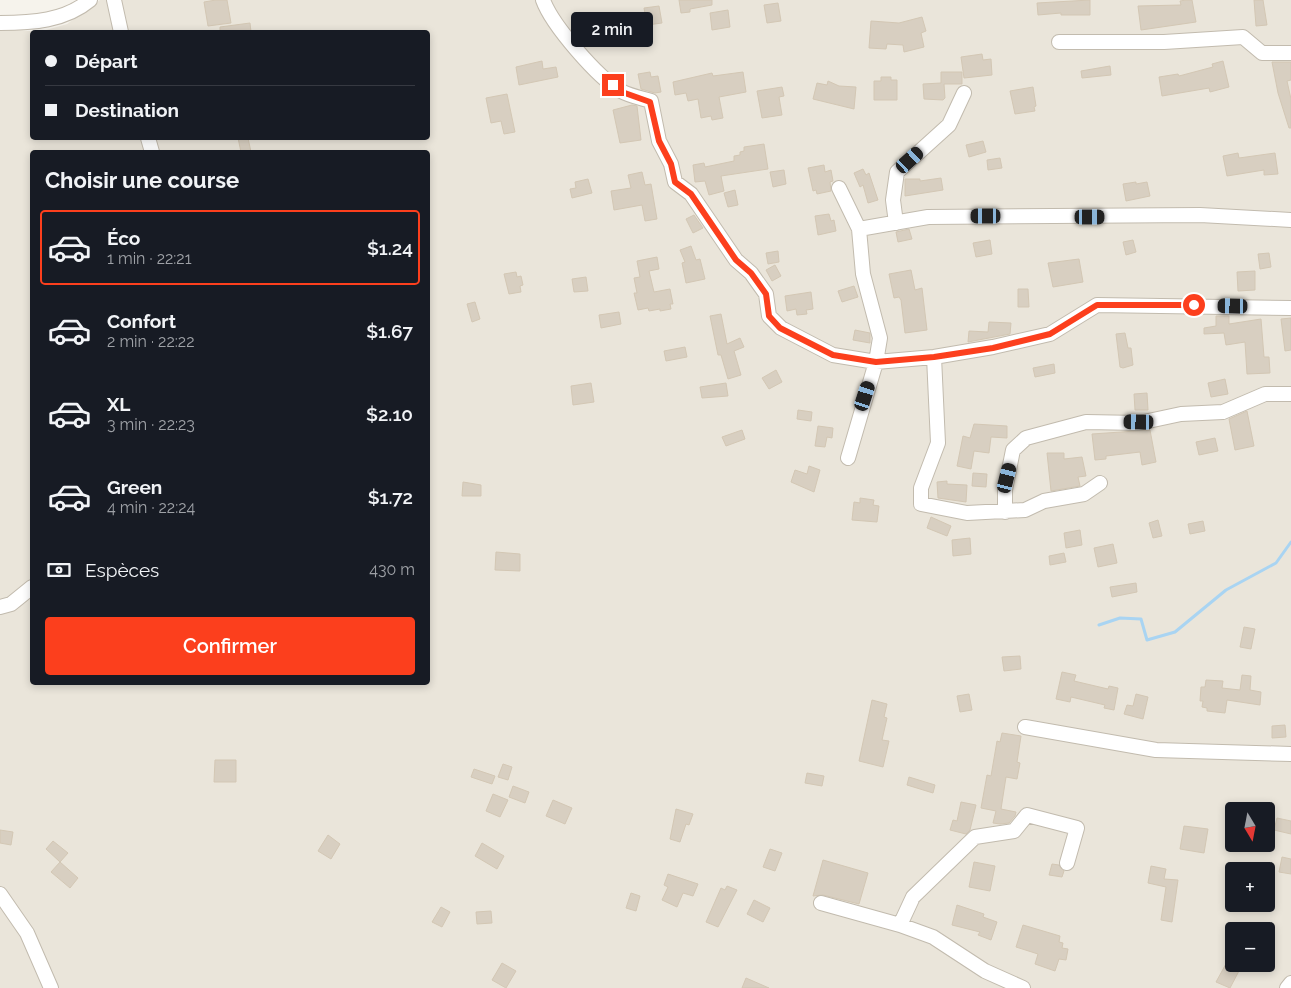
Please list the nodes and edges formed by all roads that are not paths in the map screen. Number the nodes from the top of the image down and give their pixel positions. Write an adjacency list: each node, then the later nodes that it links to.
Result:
1 (90, 0): 4 (street)
2 (114, 0): 5 (street)
3 (543, 0): 15 (street)
4 (0, 23)
5 (121, 30)
6 (1059, 42): 7 (street)
7 (1291, 53)
8 (964, 93): 11 (street)
9 (839, 188): 12 (street)
10 (1291, 220): 11 (street)
11 (896, 223): 12 (street)
12 (859, 229): 15 (street)
13 (1291, 308): 14 (street)
14 (934, 357): 15 (street); 19 (street)
15 (876, 362): 17 (street)
16 (1291, 394): 19 (street)
17 (848, 458)
18 (1100, 483): 19 (street)
19 (1005, 512)
20 (30, 589): 21 (street)
21 (0, 607)
22 (1025, 727): 23 (street)
23 (1291, 754)
24 (1067, 863): 27 (street)
25 (0, 894): 29 (street)
26 (821, 903): 27 (street)
27 (900, 925): 30 (street)
28 (1291, 983): 31 (street)
29 (51, 988)
30 (1023, 988)
31 (1287, 988)

